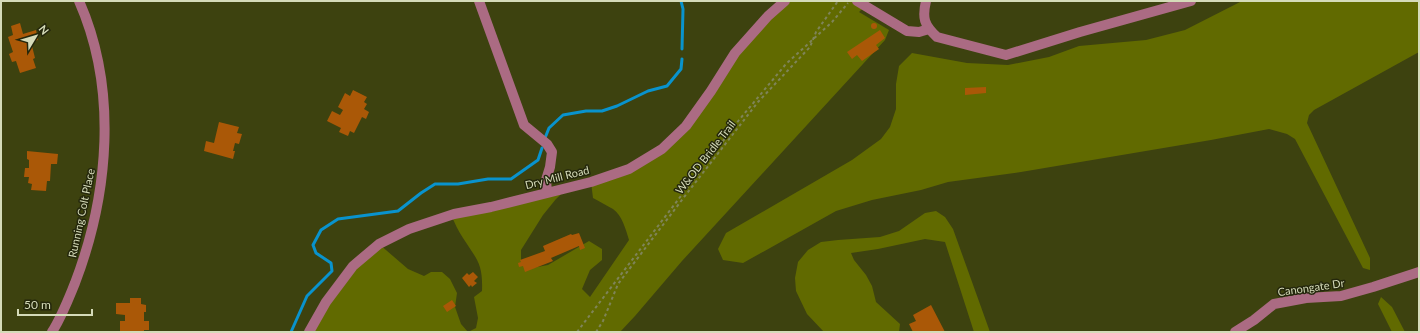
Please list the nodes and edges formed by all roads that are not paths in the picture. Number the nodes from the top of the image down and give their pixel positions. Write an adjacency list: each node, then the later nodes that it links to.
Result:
1 (79, 1): 10 (street, Running Colt Place)
2 (479, 1): 8 (street)
3 (785, 1): 8 (street, Dry Mill Road)
4 (857, 1): 7 (street)
5 (926, 1): 7 (street)
6 (1191, 1): 7 (street)
7 (929, 29)
8 (547, 192): 11 (street, Dry Mill Road)
9 (1419, 272): 12 (street, Canongate Dr)
10 (52, 332)
11 (309, 332)
12 (1235, 332)

